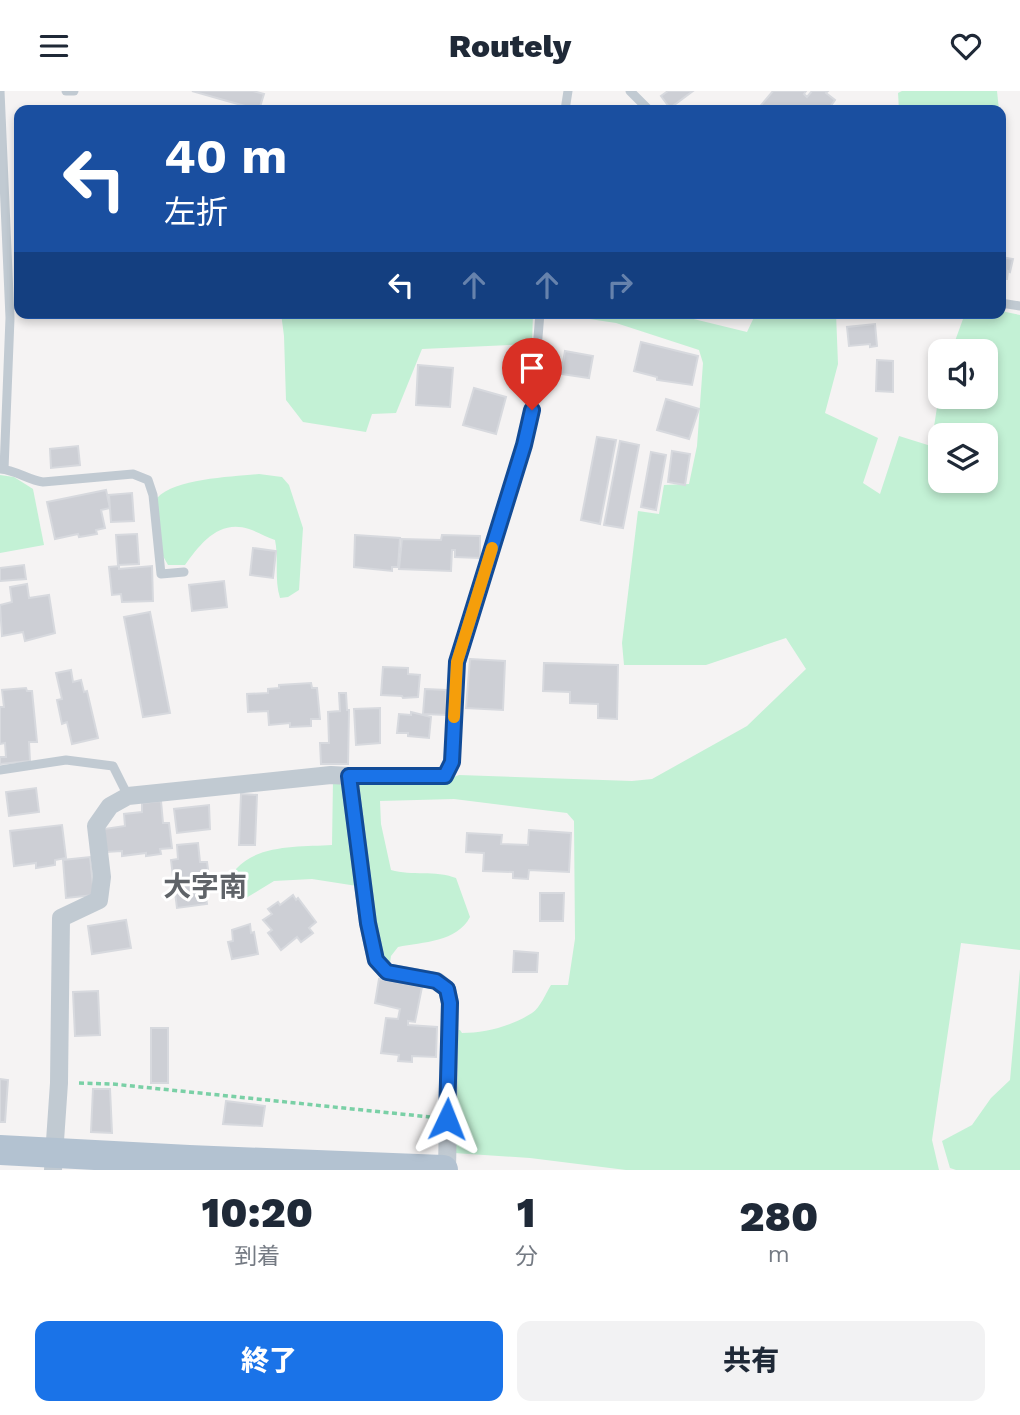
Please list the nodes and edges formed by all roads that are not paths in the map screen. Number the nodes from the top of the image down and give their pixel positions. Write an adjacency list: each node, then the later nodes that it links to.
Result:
1 (0, 91): 7 (lane)
2 (66, 91): 3 (lane)
3 (74, 91)
4 (630, 91): 5 (lane)
5 (644, 105)
6 (540, 319): 10 (lane)
7 (2, 469): 8 (lane)
8 (184, 572)
9 (0, 771): 11 (lane)
10 (349, 776): 11 (street); 14 (street)
11 (128, 796): 13 (street)
12 (0, 1150): 13 (main road)
13 (54, 1161): 14 (main road)
14 (445, 1170)

